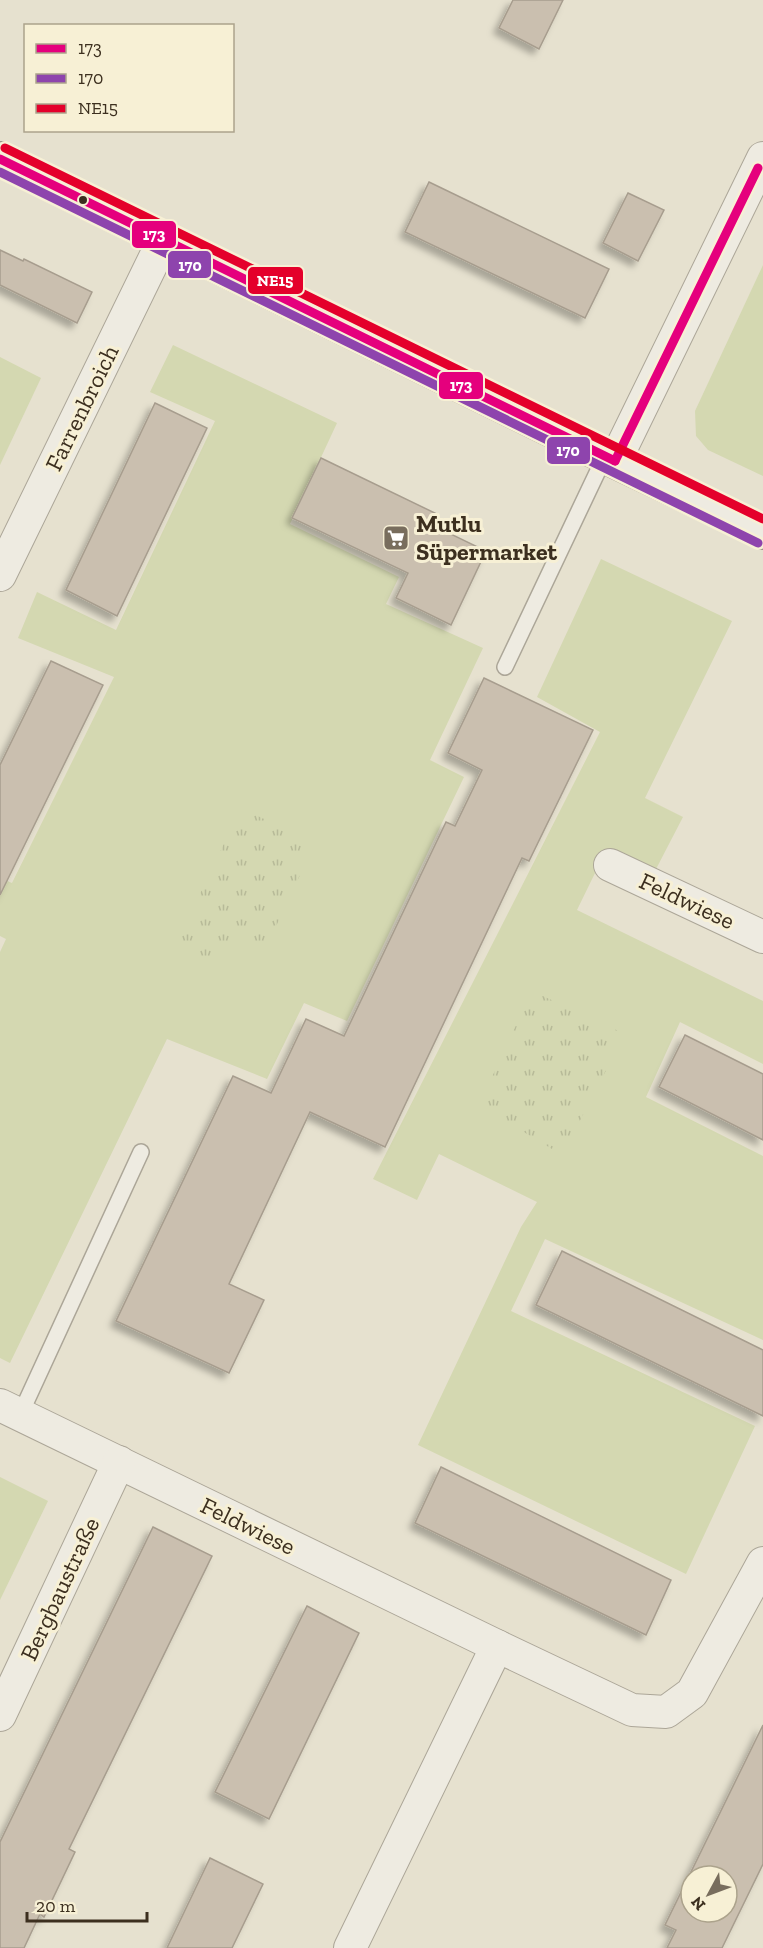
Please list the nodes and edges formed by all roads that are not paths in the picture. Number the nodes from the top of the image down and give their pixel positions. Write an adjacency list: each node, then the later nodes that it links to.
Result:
1 (0, 159): 3 (main road)
2 (761, 165): 4 (street)
3 (164, 239): 4 (main road); 6 (street, Farrenbroich)
4 (610, 458): 5 (main road); 7 (lane)
5 (763, 532)
6 (0, 575)
7 (506, 667)
8 (610, 865): 9 (street, Feldwiese)
9 (763, 937)
10 (141, 1152): 11 (lane)
11 (10, 1410): 12 (street, Feldwiese)
12 (119, 1462): 14 (street, Feldwiese); 15 (street, Bergbaustraße)
13 (763, 1563): 14 (street, Feldwiese)
14 (497, 1646): 16 (street)
15 (0, 1715)
16 (350, 1948)

